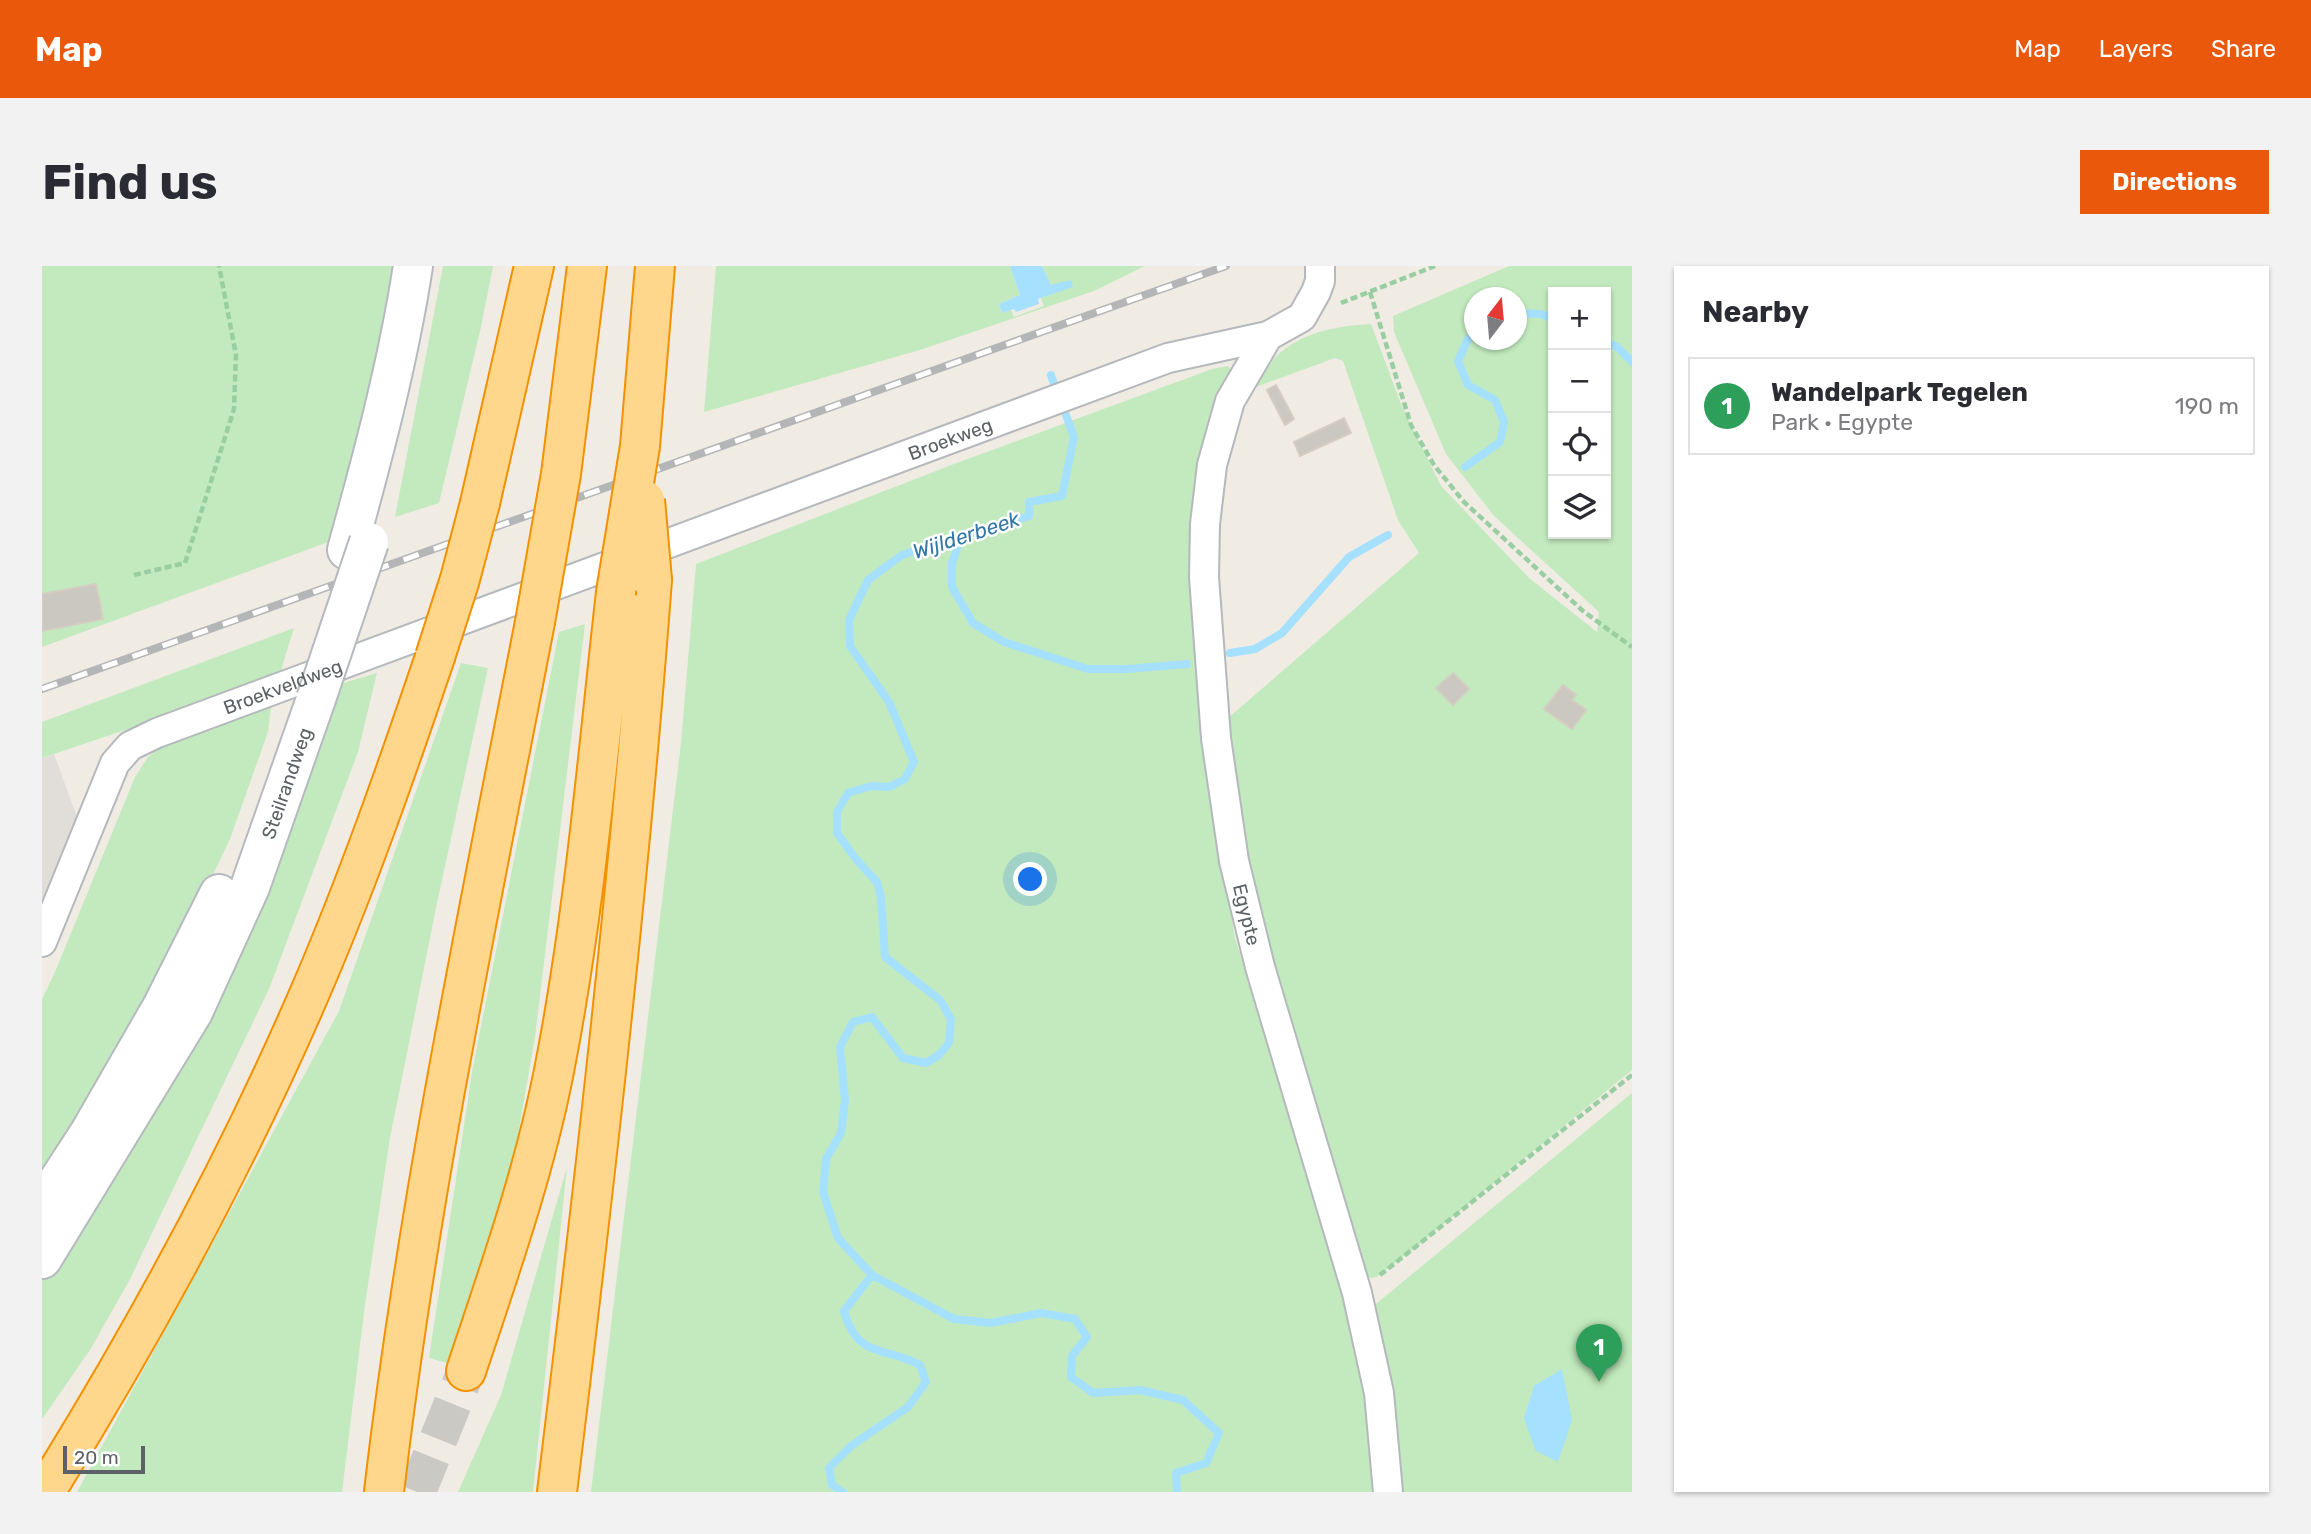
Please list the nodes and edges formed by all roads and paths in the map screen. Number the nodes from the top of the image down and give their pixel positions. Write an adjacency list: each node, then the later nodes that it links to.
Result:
1 (219, 266): 13 (path)
2 (413, 266): 11 (main road, Steilrandweg)
3 (435, 266): 11 (main road, Steilrandweg)
4 (534, 266): 23 (highway, bridge)
5 (587, 266): 22 (highway, bridge)
6 (655, 266): 10 (highway)
7 (1320, 266): 9 (street)
8 (1435, 266): 14 (path)
9 (1268, 336): 12 (street, Broekweg); 20 (street, Egypte)
10 (640, 446): 12 (highway, bridge); 21 (highway, bridge)
11 (358, 546): 15 (main road, Steilrandweg, bridge)
12 (644, 566): 16 (street, Broekveldweg); 24 (highway)
13 (134, 575)
14 (1632, 647)
15 (305, 703): 18 (main road, Steilrandweg); 19 (main road, Steilrandweg)
16 (42, 942)
17 (1632, 1075): 20 (path)
18 (42, 1206)
19 (42, 1259)
20 (1357, 1293): 25 (street, Egypte)
21 (466, 1371)
22 (385, 1479)
23 (45, 1492)
24 (557, 1492)
25 (1388, 1492)

